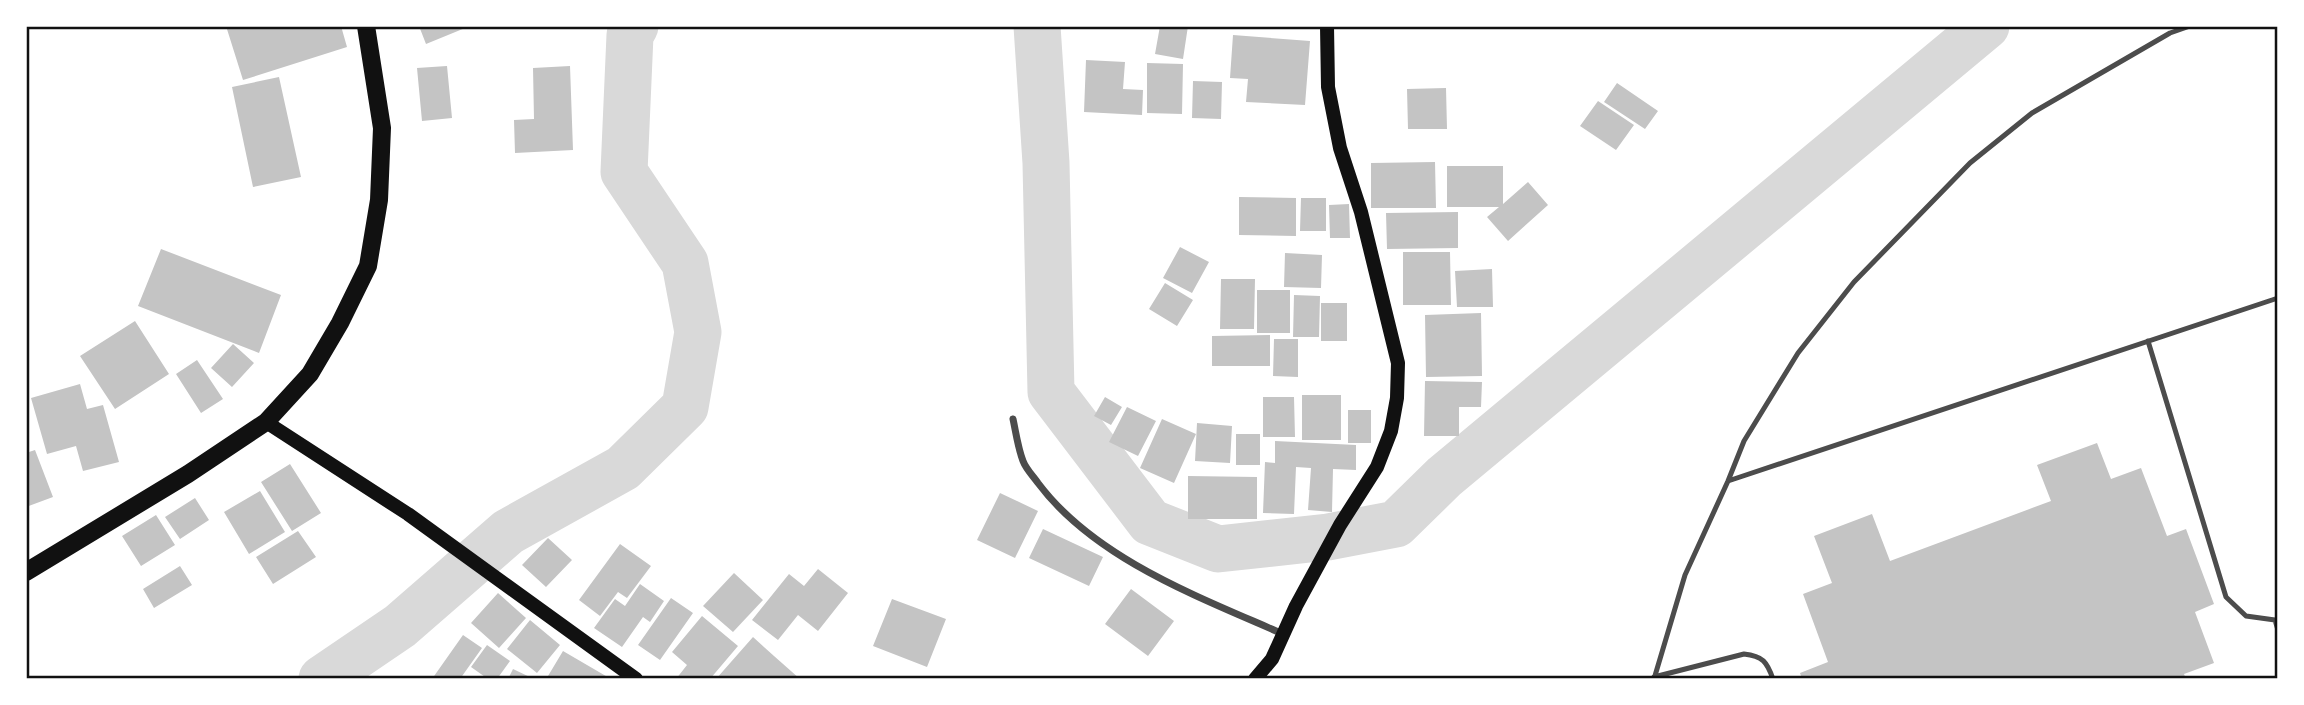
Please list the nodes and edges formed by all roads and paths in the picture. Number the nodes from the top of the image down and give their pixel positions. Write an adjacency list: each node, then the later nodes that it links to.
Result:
1 (366, 26): 7 (main road)
2 (1327, 26): 12 (main road)
3 (2190, 26): 8 (lane)
4 (2278, 298): 5 (lane)
5 (2148, 341): 8 (lane); 10 (lane)
6 (1013, 419): 12 (street)
7 (266, 422): 9 (main road); 14 (main road)
8 (1728, 481): 13 (lane)
9 (26, 572)
10 (2276, 619): 11 (lane)
11 (2278, 630)
12 (1283, 634): 15 (main road)
13 (1654, 678): 16 (lane)
14 (636, 679)
15 (1255, 679)
16 (1773, 679)

